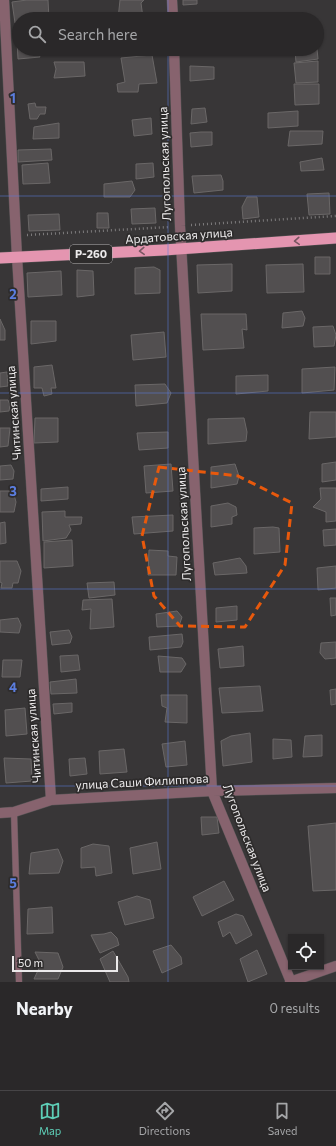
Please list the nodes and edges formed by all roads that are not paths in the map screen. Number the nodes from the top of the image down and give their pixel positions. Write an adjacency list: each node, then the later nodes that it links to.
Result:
1 (4, 0): 7 (street, Читинская улица)
2 (172, 0): 3 (street)
3 (173, 12)
4 (174, 56): 6 (street, Лугопольская улица)
5 (336, 238): 6 (highway, Ардатовская улица / Р-260, one-way to 6)
6 (181, 249): 7 (highway, Ардатовская улица / Р-260, one-way to 7); 10 (street, Лугопольская улица)
7 (17, 257): 8 (highway, Ардатовская улица / Р-260); 11 (street, Читинская улица)
8 (0, 258)
9 (336, 788): 10 (street, улица Саши Филиппова)
10 (212, 791): 11 (street, улица Саши Филиппова); 16 (street, Лугопольская улица)
11 (51, 800): 12 (street, улица Саши Филиппова)
12 (14, 812): 13 (street, улица Саши Филиппова); 15 (lane)
13 (0, 813)
14 (336, 966): 16 (street)
15 (19, 982)
16 (290, 982)

